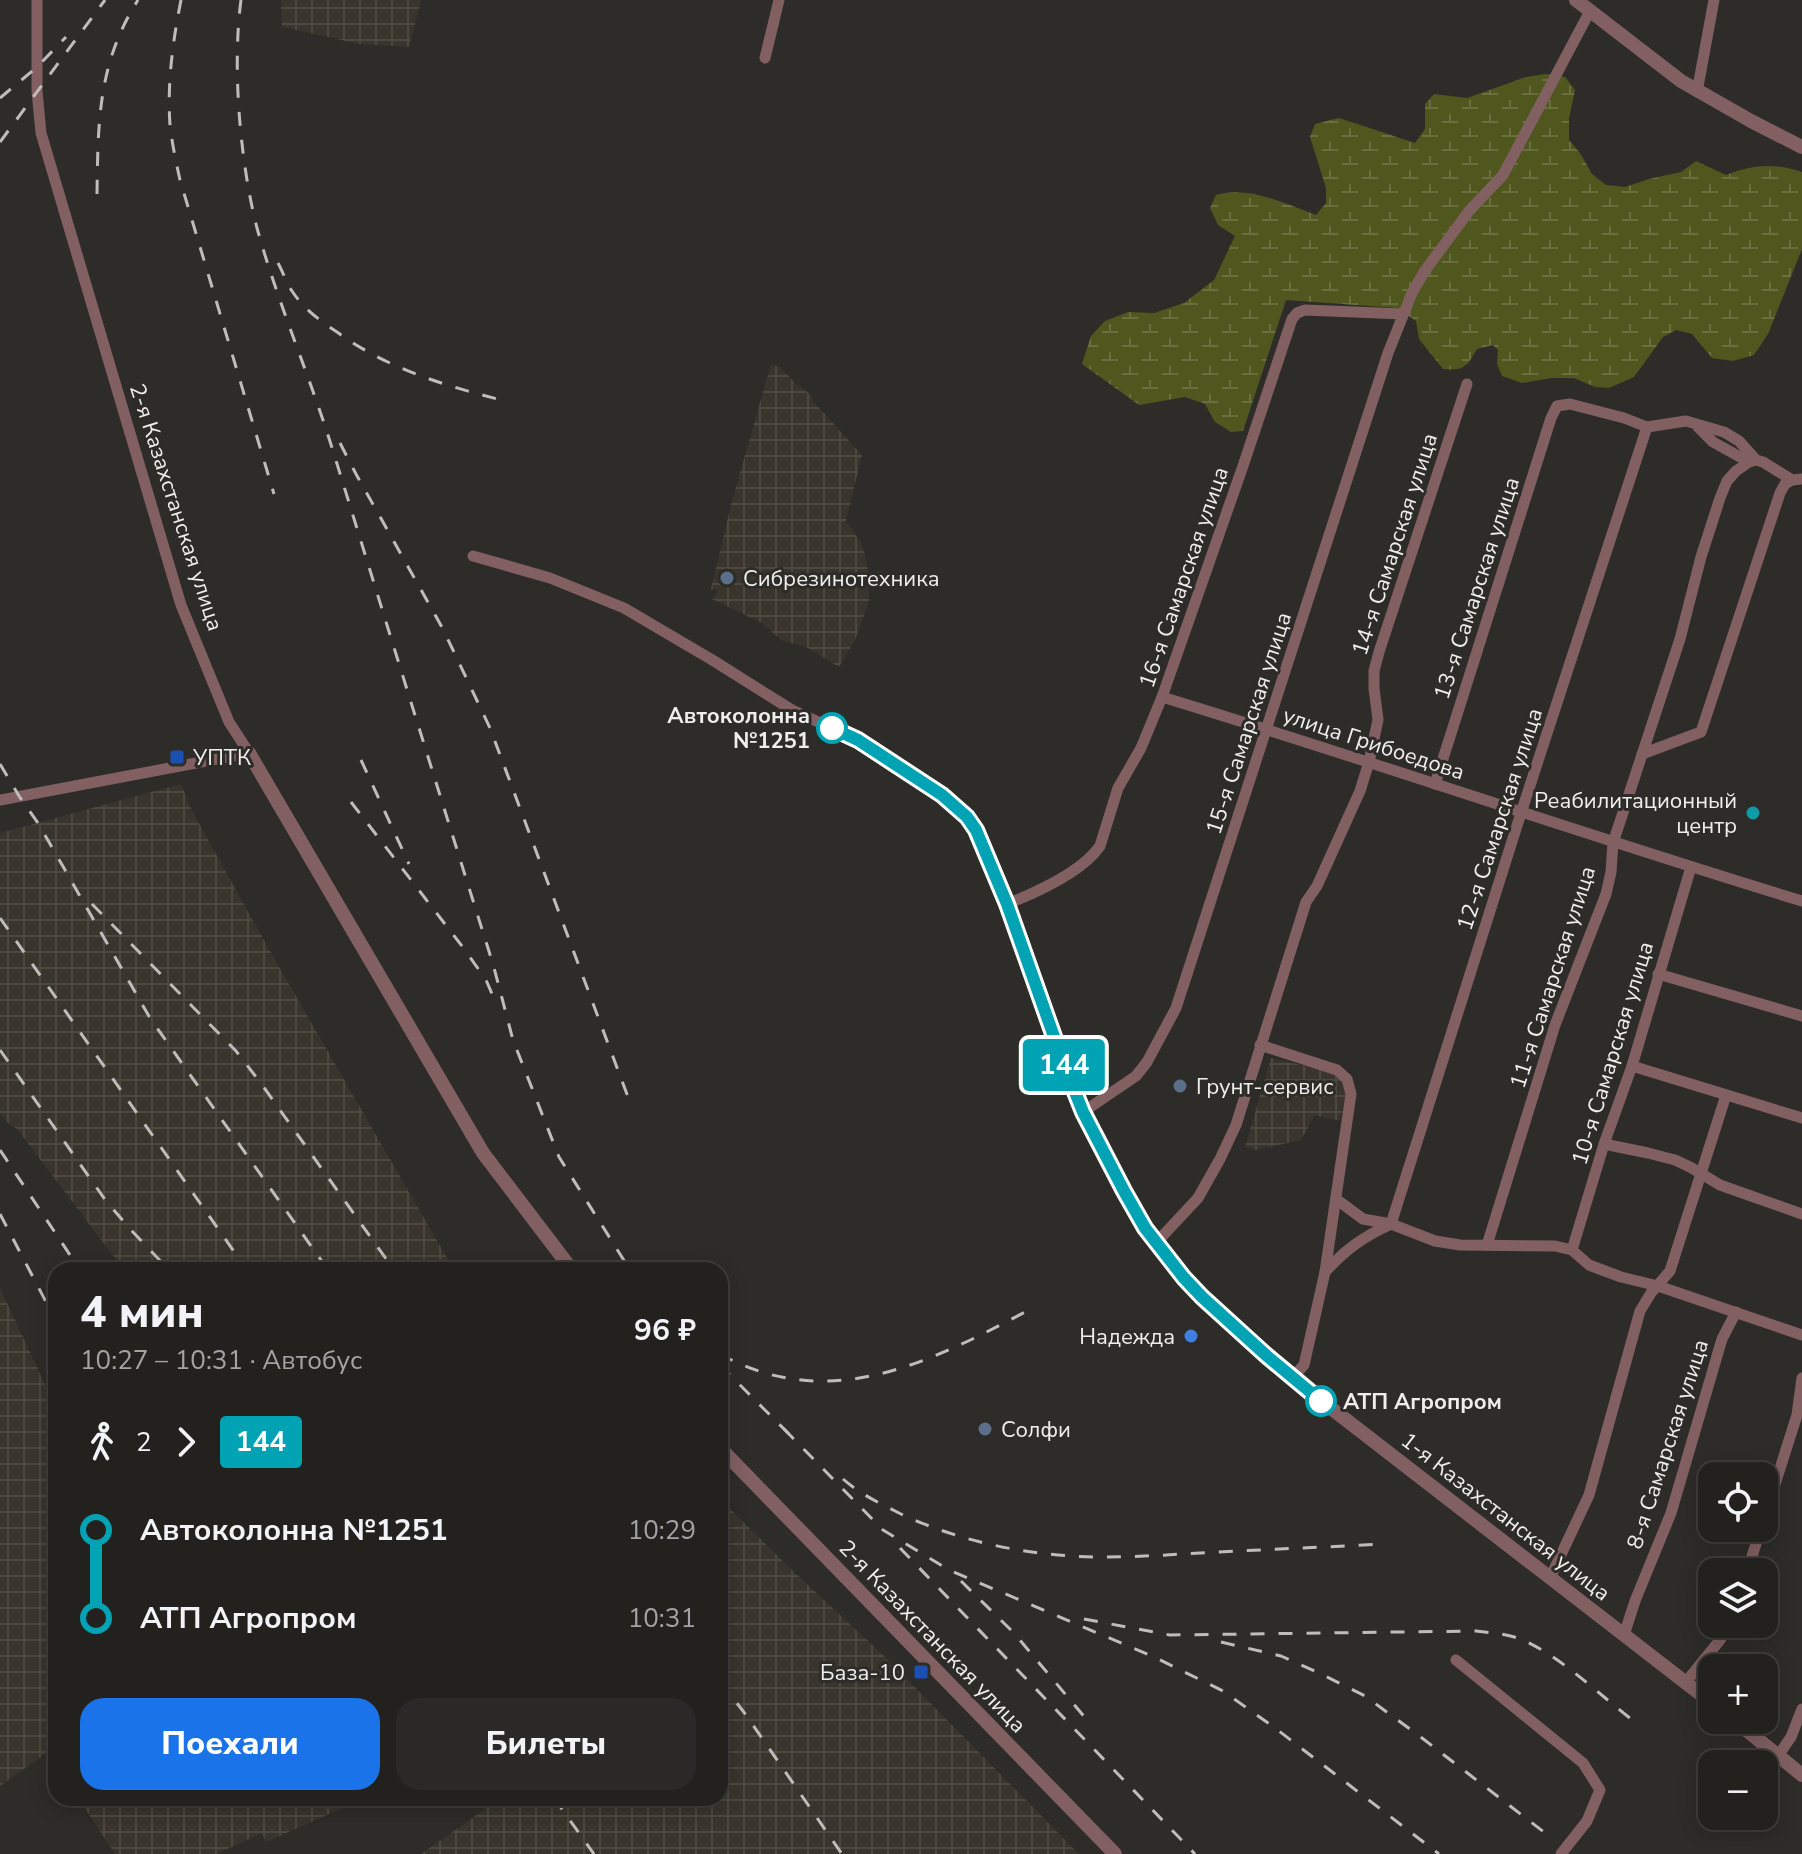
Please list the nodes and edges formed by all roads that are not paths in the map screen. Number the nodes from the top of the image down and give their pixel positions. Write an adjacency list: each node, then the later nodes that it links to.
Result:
1 (37, 0): 17 (street, 2-я Казахстанская улица)
2 (779, 0): 6 (street)
3 (1576, 0): 5 (street)
4 (1714, 0): 7 (street)
5 (1590, 11): 7 (street); 9 (street, 15-я Самарская улица)
6 (765, 58)
7 (1697, 92): 8 (street)
8 (1802, 147)
9 (1403, 314): 15 (street, 16-я Самарская улица); 16 (street, 15-я Самарская улица)
10 (1467, 384): 19 (street, 14-я Самарская улица)
11 (1647, 427): 12 (street); 20 (street, 13-я Самарская улица); 22 (street, 12-я Самарская улица)
12 (1753, 461): 13 (street); 18 (street, 11-я Самарская улица)
13 (1797, 480): 18 (street)
14 (473, 556): 26 (street, 1-я Казахстанская улица)
15 (1162, 697): 16 (street, улица Грибоедова); 26 (street, 16-я Самарская улица)
16 (1267, 729): 19 (street, улица Грибоедова); 32 (street, 15-я Самарская улица)
17 (249, 753): 21 (street); 42 (street, 2-я Казахстанская улица)
18 (1642, 754): 23 (street, 11-я Самарская улица)
19 (1369, 762): 20 (street, улица Грибоедова); 29 (street, 14-я Самарская улица)
20 (1435, 784): 22 (street, улица Грибоедова)
21 (0, 800)
22 (1521, 813): 23 (street, улица Грибоедова); 38 (street, 12-я Самарская улица)
23 (1613, 843): 24 (street, улица Грибоедова); 40 (street, 11-я Самарская улица)
24 (1691, 867): 25 (street, улица Грибоедова); 27 (street, 10-я Самарская улица)
25 (1802, 901)
26 (1007, 904): 32 (street, 1-я Казахстанская улица)
27 (1658, 974): 28 (street); 30 (street, 10-я Самарская улица)
28 (1802, 1016)
29 (1260, 1045): 36 (street); 39 (street, 14-я Самарская улица)
30 (1632, 1066): 31 (street); 34 (street, 10-я Самарская улица)
31 (1726, 1095): 33 (street); 35 (street)
32 (1083, 1112): 39 (street, 1-я Казахстанская улица)
33 (1802, 1118)
34 (1604, 1144): 35 (street); 41 (street, 10-я Самарская улица)
35 (1702, 1173): 37 (street); 44 (street)
36 (1336, 1199): 38 (street); 43 (street)
37 (1802, 1214)
38 (1391, 1224): 40 (street); 43 (street)
39 (1156, 1243): 47 (street, 1-я Казахстанская улица)
40 (1487, 1245): 41 (street)
41 (1572, 1250): 44 (street)
42 (566, 1262)
43 (1325, 1272): 47 (street)
44 (1658, 1286): 45 (street); 51 (street)
45 (1736, 1312): 46 (street); 52 (street, 8-я Самарская улица)
46 (1802, 1335)
47 (1292, 1378): 51 (street, 1-я Казахстанская улица)
48 (1802, 1378): 50 (street)
49 (728, 1456): 62 (street, 2-я Казахстанская улица)
50 (1778, 1475)
51 (1551, 1576): 52 (street, 1-я Казахстанская улица)
52 (1624, 1635): 55 (street, 1-я Казахстанская улица)
53 (1721, 1638): 55 (street)
54 (1456, 1660): 63 (street)
55 (1686, 1682): 56 (street, 1-я Казахстанская улица)
56 (1698, 1692)
57 (1802, 1709): 60 (street)
58 (1751, 1734): 59 (street)
59 (1771, 1750)
60 (1778, 1756): 61 (street)
61 (1802, 1775)
62 (1115, 1854)
63 (1561, 1854)

